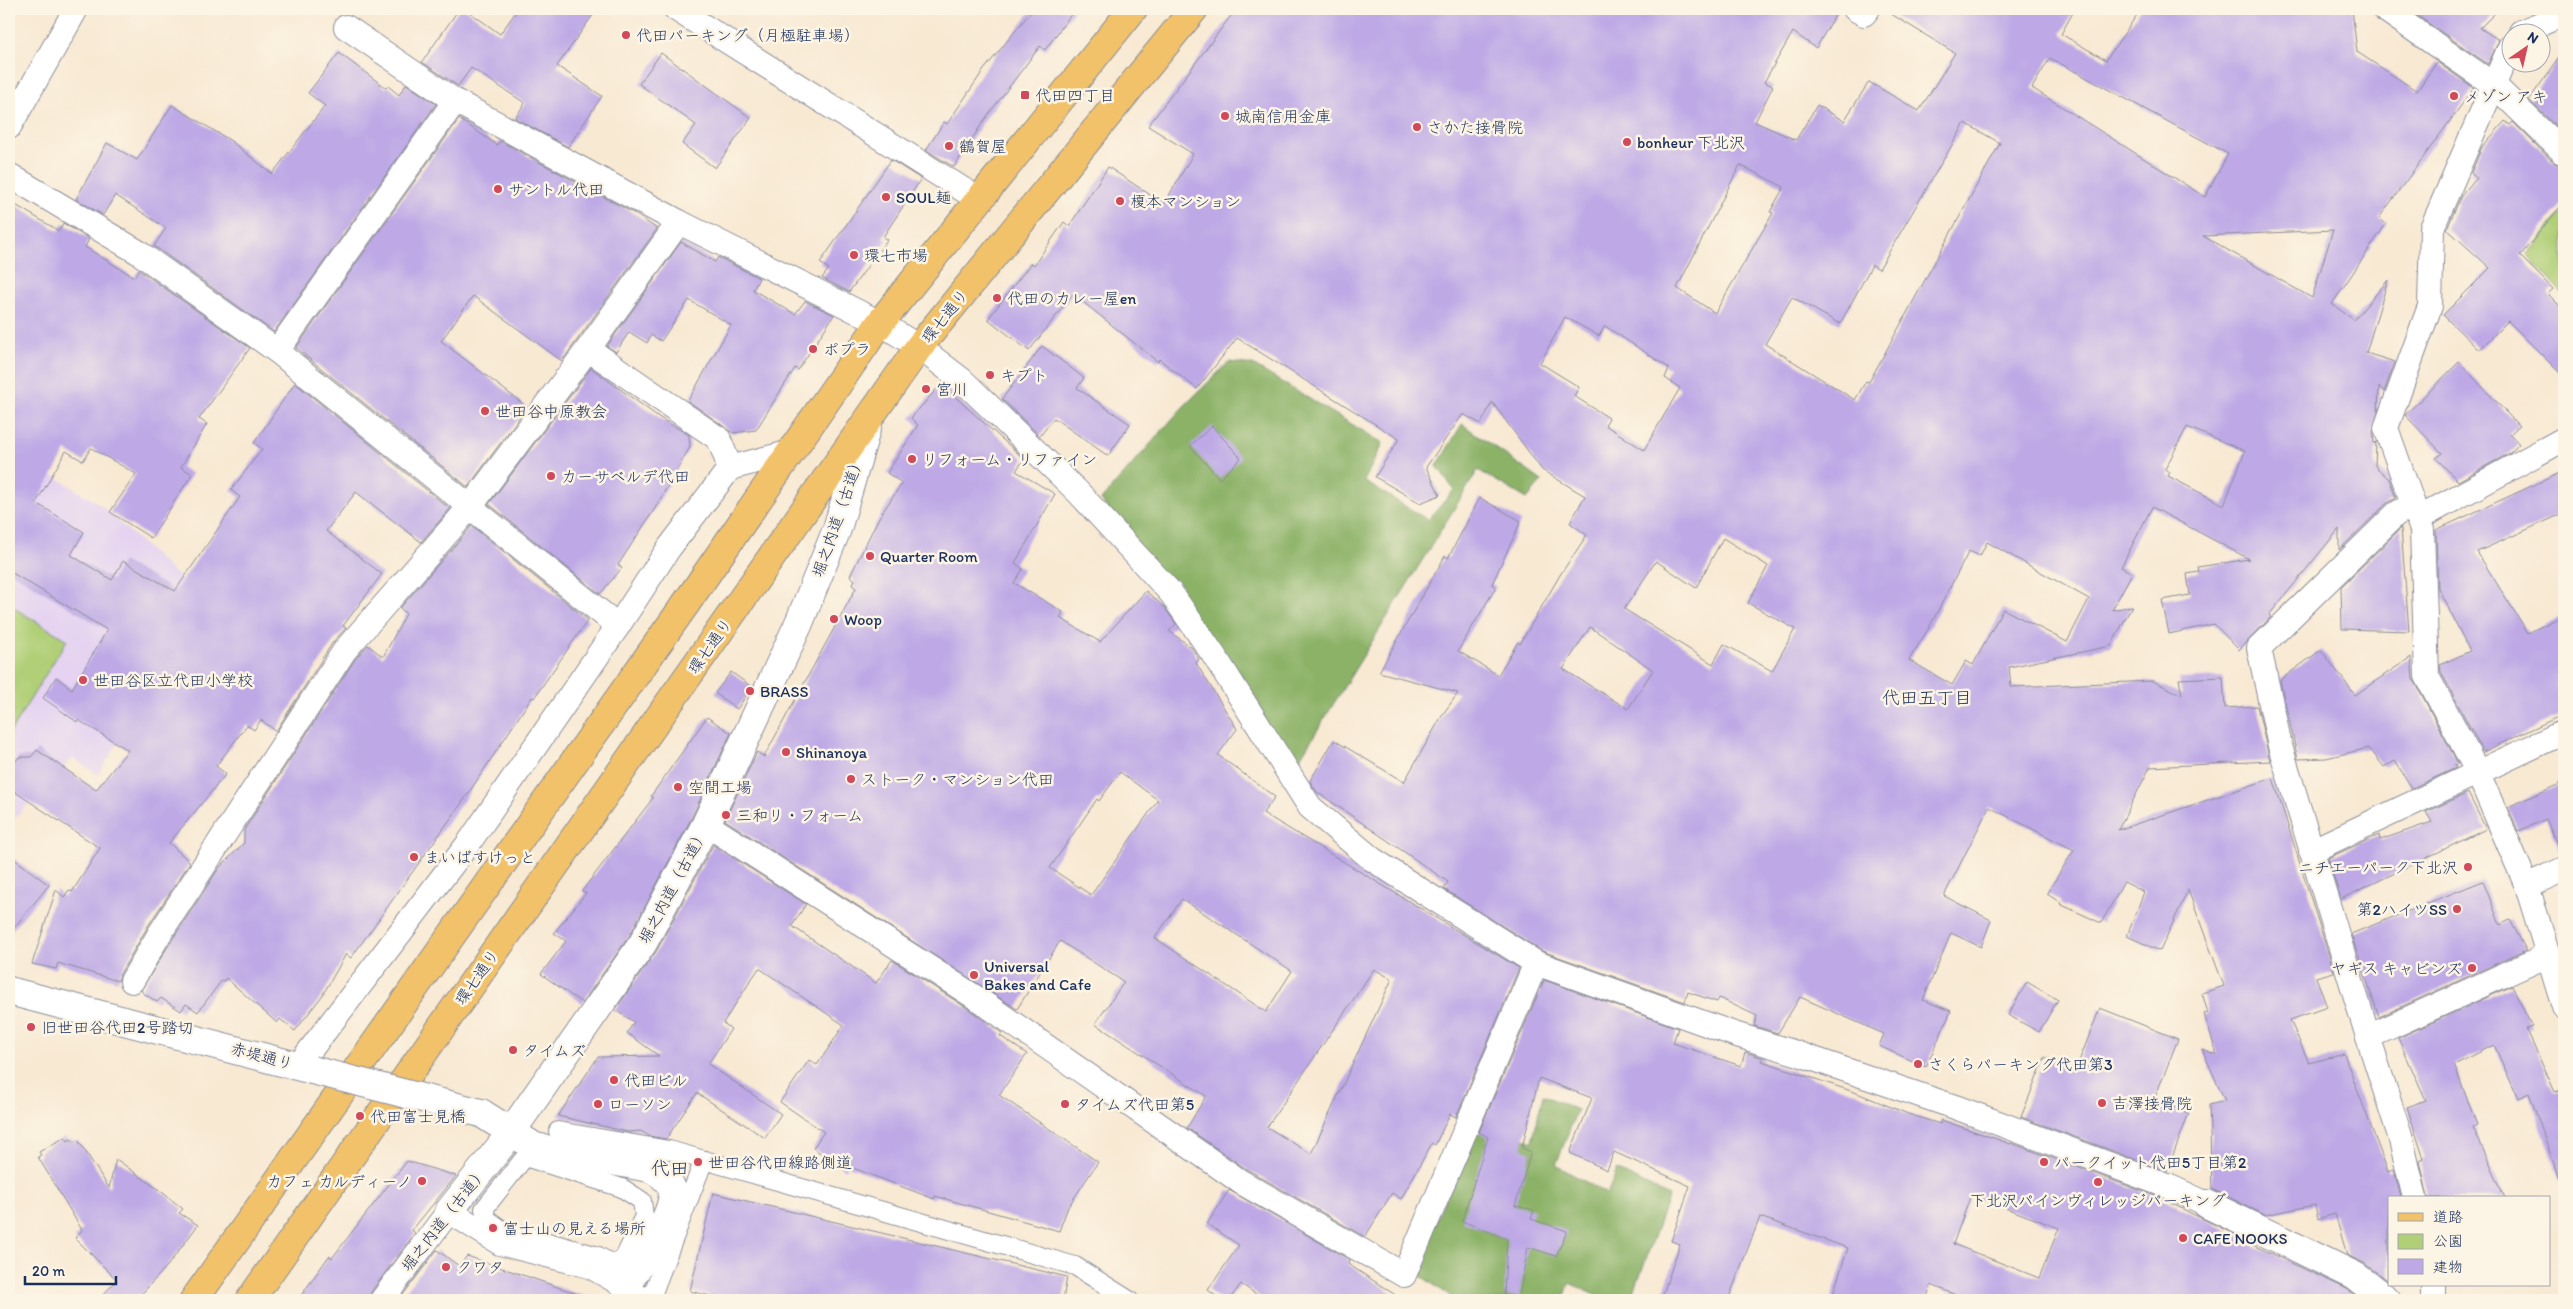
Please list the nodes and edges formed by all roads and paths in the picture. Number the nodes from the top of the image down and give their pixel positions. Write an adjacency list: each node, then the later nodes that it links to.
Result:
1 (76, 9): 14 (street)
2 (676, 9): 17 (street)
3 (1133, 9): 17 (main road)
4 (1194, 9): 20 (main road, 環七通り)
5 (1855, 9): 6 (street)
6 (1868, 9)
7 (2384, 9): 12 (street)
8 (2564, 14): 9 (street)
9 (2545, 22)
10 (346, 28): 13 (street)
11 (2500, 71): 12 (street)
12 (2494, 85): 15 (street); 28 (street)
13 (455, 100): 18 (street); 22 (street)
14 (9, 127)
15 (2564, 153)
16 (9, 175): 22 (street)
17 (978, 199): 19 (main road)
18 (679, 222): 19 (street); 21 (street)
19 (880, 323): 20 (street); 25 (main road)
20 (919, 347): 23 (main road, 環七通り); 37 (street)
21 (588, 349): 26 (street); 27 (street)
22 (277, 351): 27 (street)
23 (869, 419): 32 (street, 堀之内道（古道）); 53 (main road, 環七通り)
24 (2564, 439): 28 (street)
25 (791, 452): 26 (street); 52 (main road)
26 (730, 468): 29 (street)
27 (470, 507): 29 (street); 38 (street)
28 (2415, 512): 31 (street); 33 (street)
29 (618, 626): 42 (street)
30 (2564, 732): 31 (street)
31 (2477, 772): 33 (street); 35 (street)
32 (706, 824): 37 (street); 43 (street, 堀之内道（古道）)
33 (2311, 851): 41 (street)
34 (2564, 869): 35 (street)
35 (2527, 886): 36 (street)
36 (2548, 955): 40 (street); 41 (street)
37 (1536, 963): 47 (street)
38 (132, 981)
39 (9, 991): 42 (street, 赤堤通り)
40 (2564, 1007)
41 (2368, 1037): 46 (street)
42 (305, 1068): 43 (street, 赤堤通り, bridge)
43 (512, 1131): 48 (street, 堀之内道（古道）); 51 (street, 赤堤通り)
44 (558, 1131): 45 (street)
45 (704, 1160): 51 (street); 55 (street)
46 (2415, 1196)
47 (2207, 1204): 56 (street)
48 (449, 1211): 51 (street); 54 (street, 堀之内道（古道）)
49 (488, 1220): 49 (street)
50 (2433, 1286): 57 (street)
51 (634, 1294)
52 (194, 1300)
53 (250, 1300)
54 (382, 1300)
55 (1129, 1300)
56 (2387, 1300)
57 (2433, 1300)

